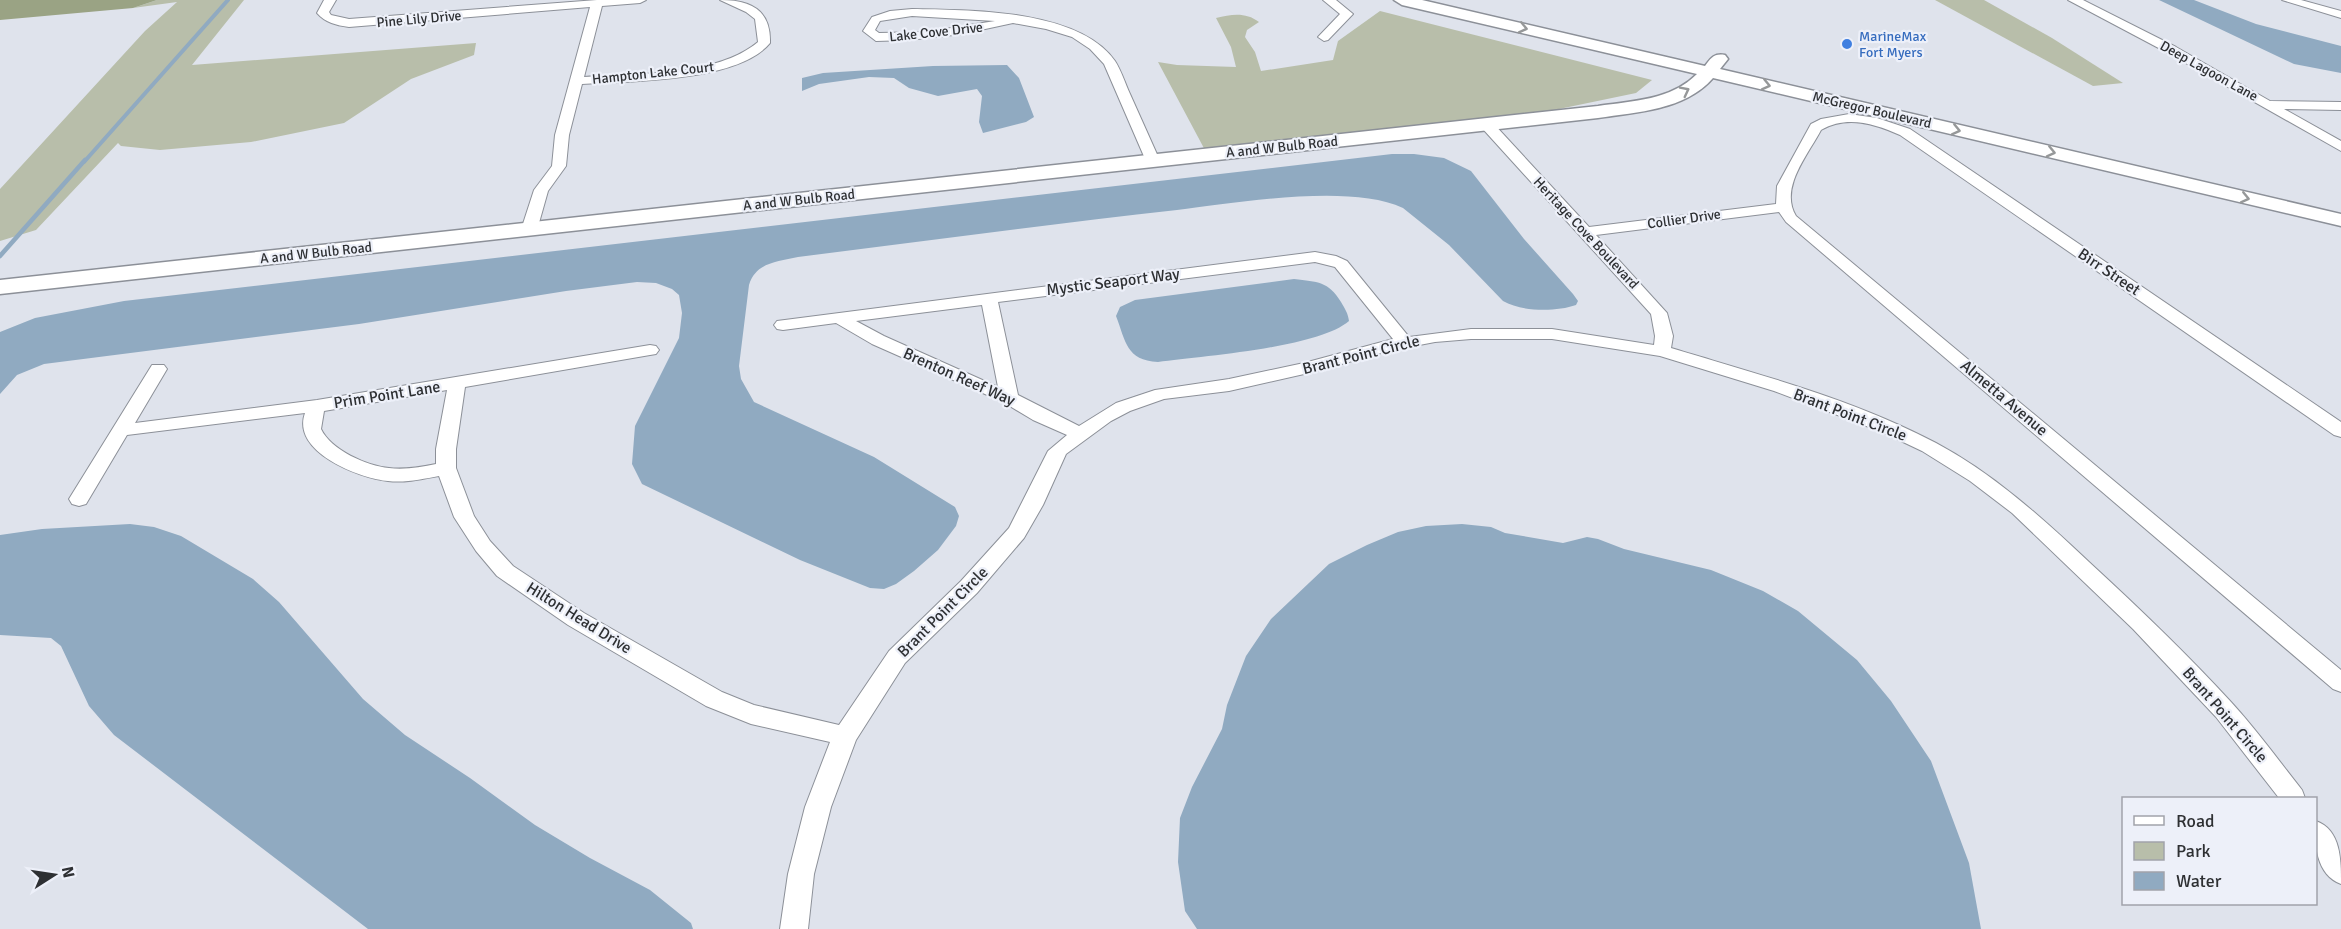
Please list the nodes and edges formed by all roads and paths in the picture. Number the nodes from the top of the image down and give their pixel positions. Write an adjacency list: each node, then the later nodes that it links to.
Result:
1 (330, 0): 11 (street, Pine Lily Drive)
2 (640, 0): 11 (street, Pine Lily Drive)
3 (726, 0): 17 (street, Hampton Lake Court)
4 (1329, 0): 14 (street)
5 (1402, 0): 16 (main road, McGregor Boulevard, one-way to 16)
6 (1429, 0): 7 (main road)
7 (1442, 0)
8 (1462, 0): 16 (main road, McGregor Boulevard)
9 (2073, 0): 18 (street, Deep Lagoon Lane)
10 (2288, 0): 12 (street)
11 (597, 4): 17 (street)
12 (2341, 15)
13 (1011, 20): 13 (street, Lake Cove Drive); 23 (street, Lake Cove Drive)
14 (1324, 37)
15 (1714, 65): 16 (main road, McGregor Boulevard); 20 (main road, A and W Bulb Road, one-way to 15); 24 (main road, McGregor Boulevard); 25 (main road, McGregor Boulevard, one-way to 25)
16 (1673, 69): 20 (main road, A and W Bulb Road)
17 (576, 81): 29 (street)
18 (2270, 105): 19 (street); 22 (street, Deep Lagoon Lane)
19 (2341, 106)
20 (1598, 112): 21 (main road, A and W Bulb Road)
21 (1487, 125): 23 (main road, A and W Bulb Road); 30 (street, Heritage Cove Boulevard)
22 (2341, 147)
23 (1154, 161): 29 (main road, A and W Bulb Road)
24 (2341, 201)
25 (2271, 203): 27 (main road); 28 (main road, McGregor Boulevard)
26 (1784, 207): 30 (street, Collier Drive); 43 (street, Birr Street); 47 (street, Almetta Avenue)
27 (2341, 212)
28 (2341, 220)
29 (529, 230): 31 (main road, A and W Bulb Road)
30 (1584, 232): 37 (street, Heritage Cove Boulevard)
31 (0, 287)
32 (989, 298): 33 (street, Mystic Seaport Way); 35 (street, Mystic Seaport Way); 40 (street)
33 (839, 318): 34 (street, Mystic Seaport Way); 40 (street, Brenton Reef Way)
34 (783, 325)
35 (1405, 343): 37 (street, Brant Point Circle); 44 (street, Brant Point Circle)
36 (650, 350): 39 (street, Prim Point Lane)
37 (1662, 351): 49 (street, Brant Point Circle)
38 (158, 369): 42 (street)
39 (457, 383): 41 (street, Prim Point Lane); 45 (street, Hilton Head Drive)
40 (1009, 398): 44 (street, Brenton Reef Way)
41 (317, 406): 42 (street, Prim Point Lane); 45 (street)
42 (123, 430): 46 (street)
43 (2341, 431)
44 (1080, 434): 48 (street, Brant Point Circle)
45 (446, 468): 48 (street, Hilton Head Drive)
46 (79, 499)
47 (2341, 683)
48 (845, 736): 52 (street, Brant Point Circle)
49 (2292, 797)
50 (2317, 834): 51 (street)
51 (2341, 872)
52 (794, 929)

